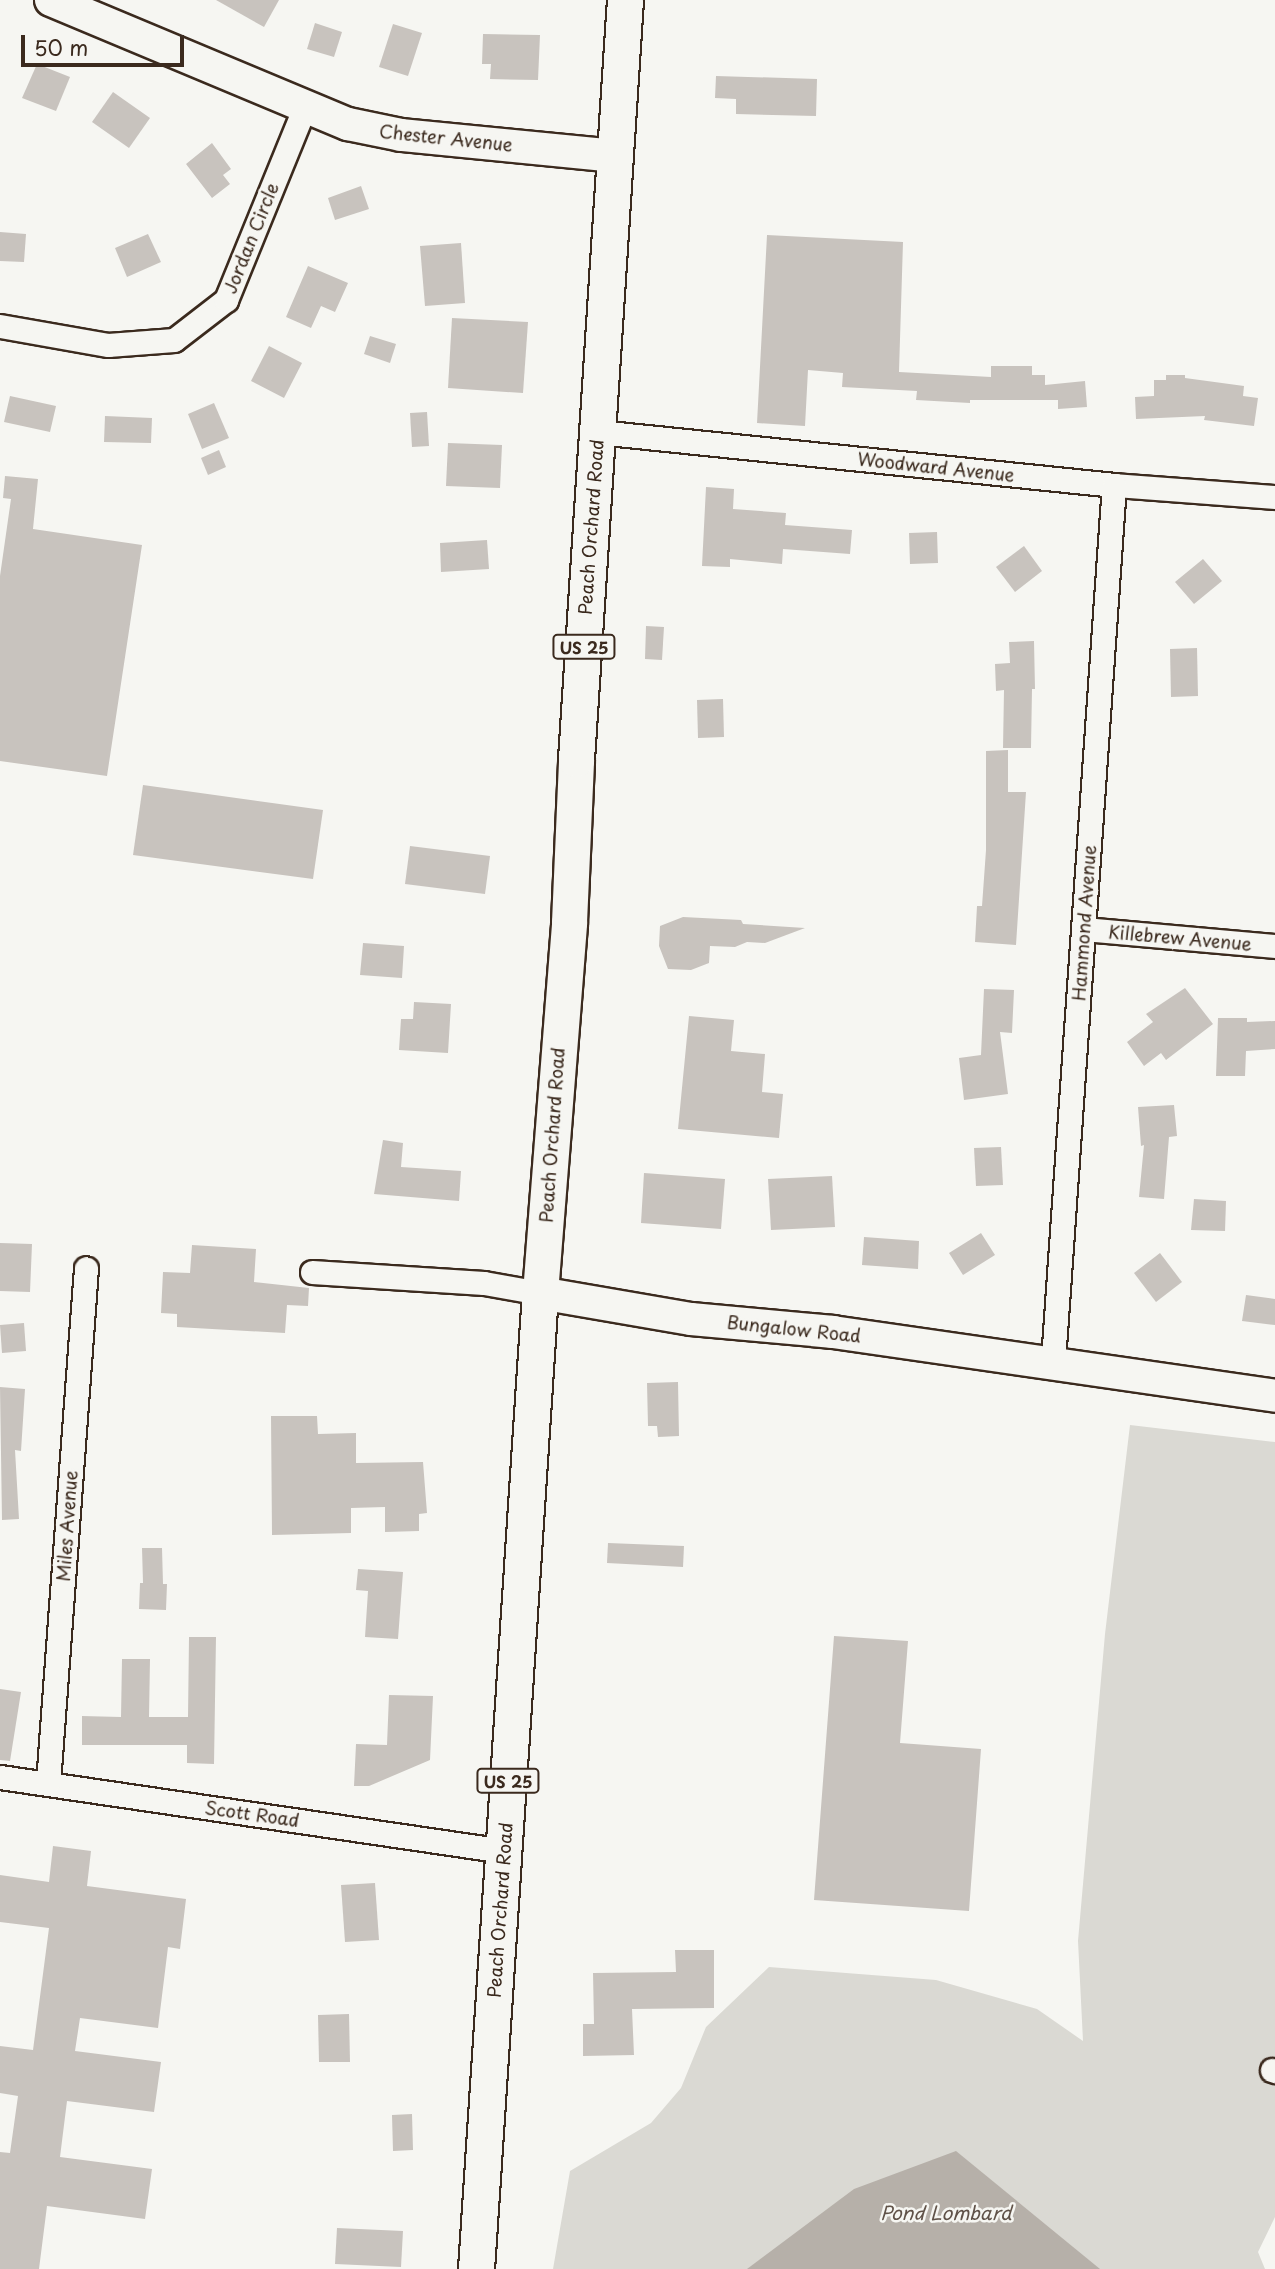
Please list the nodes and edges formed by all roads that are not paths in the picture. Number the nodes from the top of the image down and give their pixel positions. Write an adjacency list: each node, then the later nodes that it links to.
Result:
1 (51, 0): 3 (street, Chester Avenue)
2 (625, 0): 4 (main road, Peach Orchard Road / US 25)
3 (304, 109): 4 (street, Chester Avenue); 5 (street, Jordan Circle)
4 (615, 156): 6 (main road, Peach Orchard Road / US 25)
5 (0, 326)
6 (598, 432): 7 (street, Woodward Avenue); 13 (main road, Peach Orchard Road / US 25)
7 (1114, 485): 8 (street, Woodward Avenue); 9 (street, Hammond Avenue)
8 (1275, 497)
9 (1084, 929): 10 (street, Killebrew Avenue); 14 (street, Hammond Avenue)
10 (1275, 946)
11 (86, 1268): 17 (street, Miles Avenue)
12 (312, 1272): 13 (street, Bungalow Road)
13 (540, 1293): 14 (street, Bungalow Road); 18 (main road, Peach Orchard Road / US 25)
14 (1053, 1362): 15 (street, Bungalow Road)
15 (1275, 1396)
16 (0, 1777): 17 (street, Scott Road)
17 (48, 1783): 18 (street, Scott Road)
18 (503, 1851): 19 (main road, Peach Orchard Road / US 25)
19 (476, 2269)

